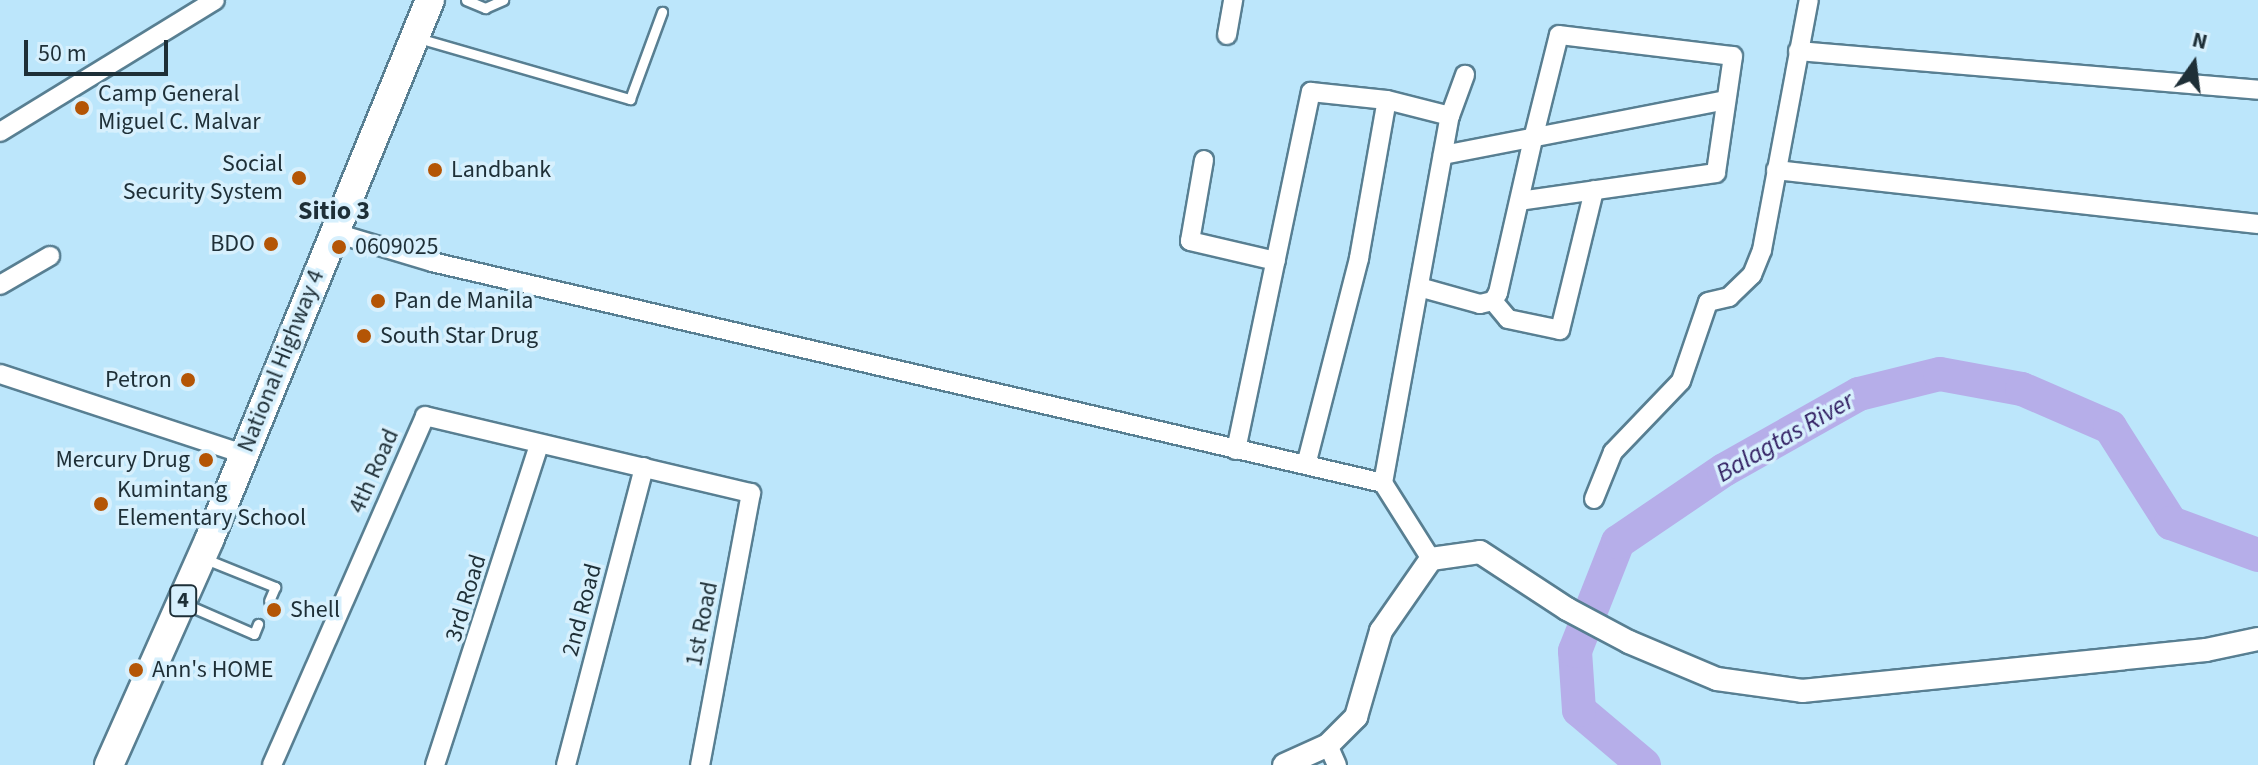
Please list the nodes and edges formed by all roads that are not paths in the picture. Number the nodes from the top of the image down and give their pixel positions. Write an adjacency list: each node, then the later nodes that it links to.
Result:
1 (215, 0): 16 (street)
2 (430, 0): 9 (main road, National Highway 4 / 4)
3 (466, 0): 4 (lane)
4 (503, 0)
5 (1233, 0): 8 (street)
6 (1809, 0): 10 (street)
7 (662, 12): 9 (lane)
8 (1227, 35)
9 (415, 37): 24 (main road, National Highway 4 / 4)
10 (1798, 51): 12 (street); 20 (street)
11 (1465, 75): 15 (street)
12 (2258, 90)
13 (1387, 100): 15 (street); 26 (street); 34 (street)
14 (1726, 100): 17 (street); 17 (street); 21 (street)
15 (1450, 116): 18 (street)
16 (1, 129)
17 (1533, 139): 18 (street); 22 (street)
18 (1443, 155): 28 (street)
19 (1204, 160): 26 (street)
20 (1776, 170): 23 (street); 38 (street)
21 (1594, 190): 22 (street); 29 (street)
22 (1520, 201): 29 (street)
23 (2258, 224)
24 (332, 232): 32 (street); 33 (main road, National Highway 4 / 4)
25 (50, 256): 27 (street)
26 (1276, 261): 32 (street)
27 (0, 285)
28 (1419, 287): 29 (street); 36 (street)
29 (1493, 301)
30 (0, 374): 33 (street)
31 (539, 444): 35 (street, 4th Road); 47 (street, 4th Road); 48 (street, 3rd Road)
32 (1236, 450): 34 (street)
33 (243, 454): 39 (main road, National Highway 4 / 4)
34 (1306, 465): 36 (street)
35 (644, 467): 37 (street, 4th Road); 49 (street, 2nd Road)
36 (1383, 483): 40 (street)
37 (751, 493): 50 (street, 1st Road)
38 (1594, 499)
39 (202, 558): 41 (lane); 42 (main road, National Highway 4 / 4)
40 (1431, 559): 44 (street); 45 (street)
41 (269, 601)
42 (182, 602): 43 (lane); 46 (main road, National Highway 4 / 4)
43 (258, 624)
44 (2258, 639)
45 (1333, 755): 51 (street)
46 (109, 765)
47 (272, 765)
48 (435, 765)
49 (566, 765)
50 (700, 765)
51 (1284, 765)

